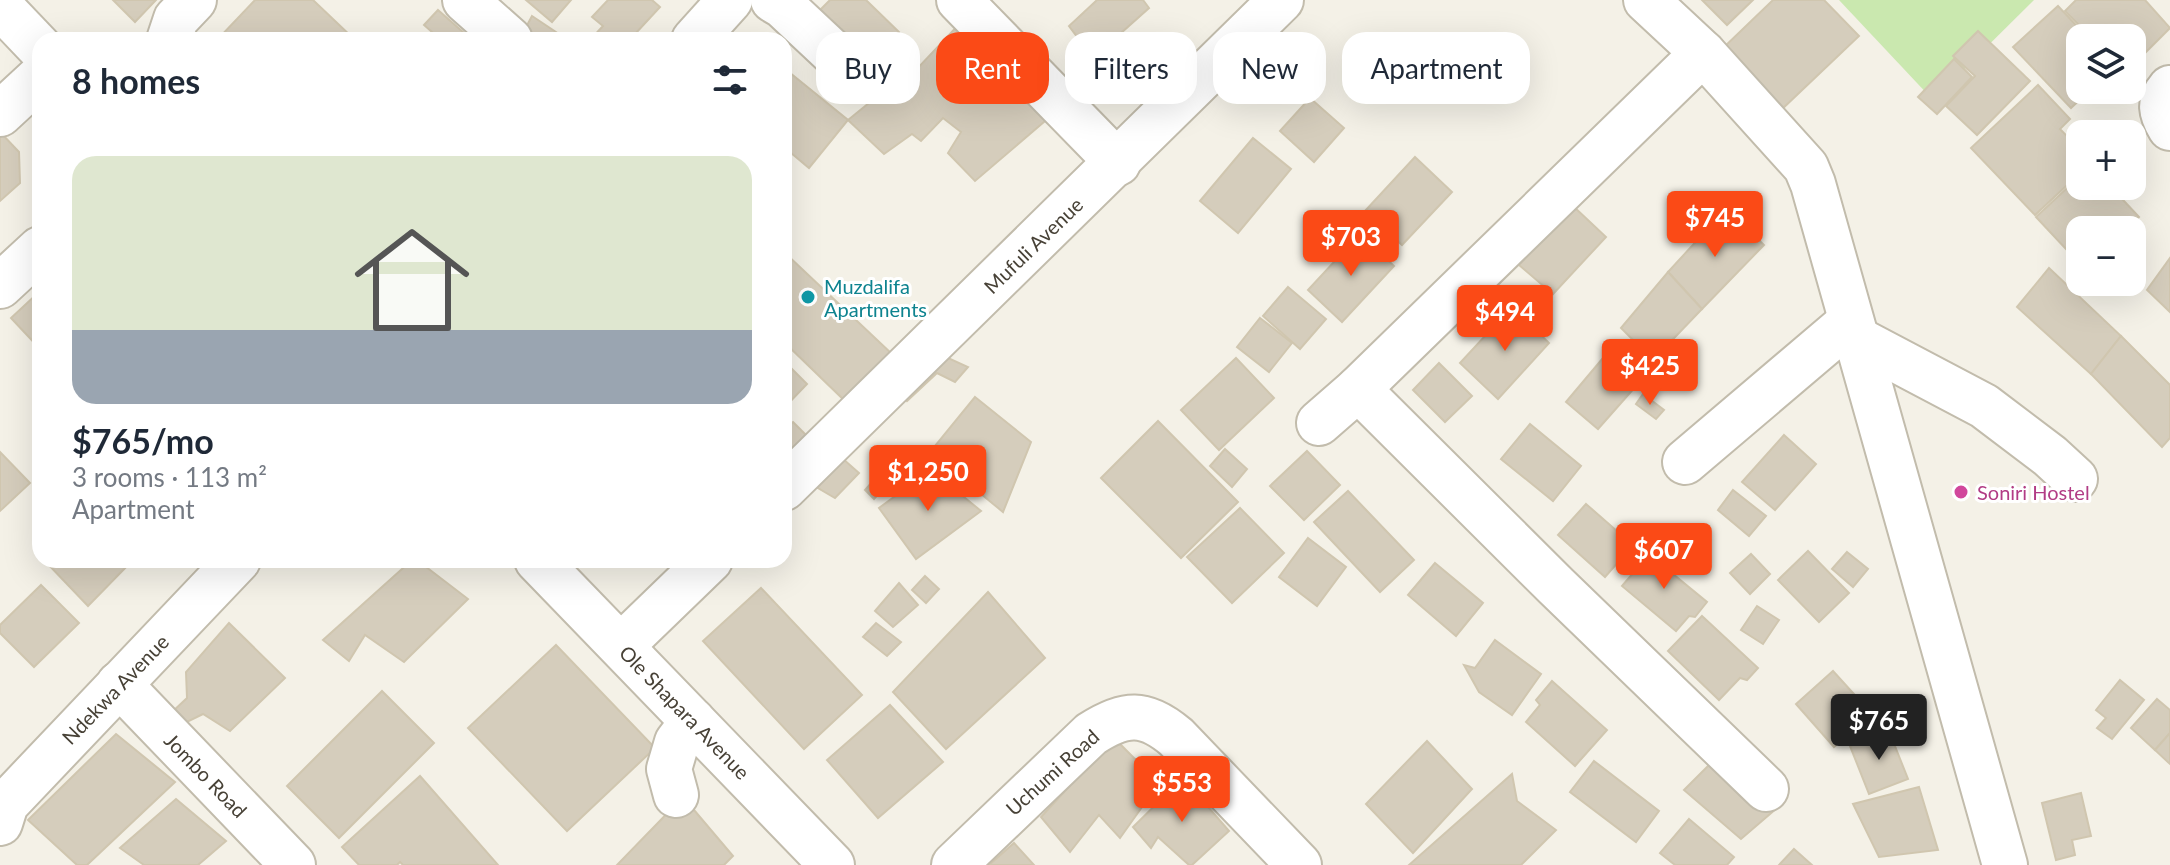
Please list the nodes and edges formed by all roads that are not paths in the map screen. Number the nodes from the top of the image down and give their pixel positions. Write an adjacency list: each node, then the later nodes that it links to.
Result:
1 (194, 0): 9 (street)
2 (465, 0): 10 (street)
3 (730, 0): 11 (street)
4 (773, 0): 12 (street)
5 (959, 0): 19 (street)
6 (1281, 0): 19 (street, Mufuli Avenue)
7 (1646, 0): 14 (street)
8 (0, 6): 13 (street)
9 (172, 32)
10 (501, 32)
11 (701, 32)
12 (816, 37)
13 (32, 40)
14 (1703, 53): 22 (street); 23 (street)
15 (32, 84): 17 (street)
16 (2170, 88): 18 (street)
17 (0, 114)
18 (2170, 128)
19 (1118, 163): 27 (street, Mufuli Avenue)
20 (32, 256): 21 (street)
21 (0, 286)
22 (1853, 329): 25 (street); 26 (street); 41 (street)
23 (1358, 389): 24 (street); 34 (street)
24 (1319, 423)
25 (1685, 462)
26 (2075, 479)
27 (792, 480)
28 (230, 568): 32 (street, Ndekwa Avenue)
29 (545, 568): 31 (street, Ole Shapara Avenue)
30 (702, 568): 31 (street)
31 (621, 646): 33 (street, Ole Shapara Avenue)
32 (119, 684): 36 (street, Ndekwa Avenue); 37 (street, Jombo Road)
33 (693, 721): 35 (street); 38 (street, Ole Shapara Avenue)
34 (1766, 789)
35 (676, 795)
36 (2, 808)
37 (293, 865)
38 (831, 865)
39 (954, 865): 40 (street, Uchumi Road)
40 (1299, 865)
41 (2005, 865)

